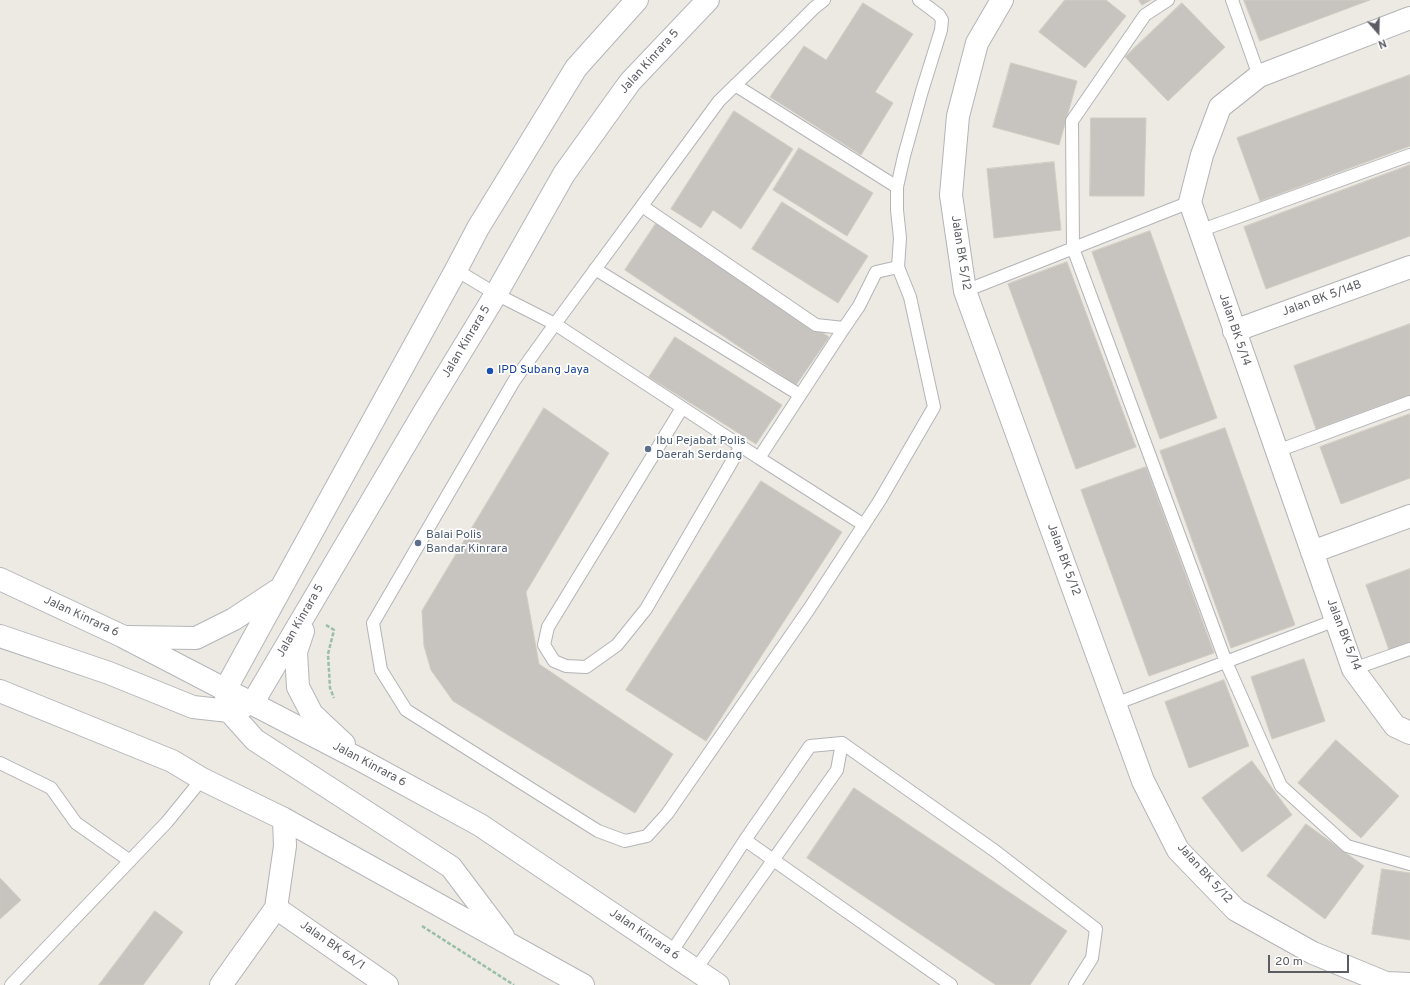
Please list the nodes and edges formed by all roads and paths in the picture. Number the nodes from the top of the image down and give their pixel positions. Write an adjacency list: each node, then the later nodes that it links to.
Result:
1 (637, 0): 20 (main road)
2 (708, 0): 22 (main road, Jalan Kinrara 5)
3 (824, 0): 10 (lane)
4 (919, 0): 12 (lane)
5 (1002, 0): 21 (main road, Jalan BK 5/12)
6 (1168, 0): 16 (lane)
7 (1232, 0): 9 (lane)
8 (1410, 18): 9 (main road)
9 (1259, 76): 13 (main road)
10 (734, 85): 12 (lane); 14 (lane)
11 (1410, 155): 15 (lane)
12 (897, 187): 17 (lane)
13 (1190, 202): 15 (main road, Jalan BK 5/14); 16 (lane)
14 (642, 206): 19 (lane); 24 (lane)
15 (1199, 231): 25 (main road, Jalan BK 5/14)
16 (1073, 248): 21 (lane); 42 (lane)
17 (898, 267): 24 (lane); 33 (lane)
18 (1410, 267): 25 (main road, Jalan BK 5/14B)
19 (595, 269): 23 (lane); 26 (lane)
20 (456, 270): 22 (lane); 36 (main road)
21 (965, 291): 47 (main road, Jalan BK 5/12)
22 (496, 294): 23 (lane); 37 (main road, Jalan Kinrara 5)
23 (555, 324): 28 (lane); 33 (lane)
24 (844, 328): 26 (lane)
25 (1234, 331): 30 (main road, Jalan BK 5/14)
26 (800, 395): 31 (lane)
27 (1410, 402): 30 (lane)
28 (682, 408): 29 (lane); 29 (lane)
29 (741, 446): 31 (lane)
30 (1277, 451): 34 (main road, Jalan BK 5/14)
31 (759, 458): 33 (lane)
32 (1410, 516): 34 (main road)
33 (864, 525)
34 (1312, 552): 38 (main road, Jalan BK 5/14)
35 (0, 579): 40 (main road, Jalan Kinrara 6)
36 (281, 588): 40 (main road); 45 (main road)
37 (313, 600): 46 (main road, Jalan Kinrara 5); 50 (main road)
38 (1336, 620): 42 (lane); 43 (main road, Jalan BK 5/14)
39 (0, 636): 45 (main road)
40 (122, 636): 45 (main road, Jalan Kinrara 6)
41 (1410, 649): 43 (lane)
42 (1226, 662): 47 (lane); 57 (lane)
43 (1353, 669): 48 (main road, Jalan BK 5/14)
44 (0, 691): 52 (main road)
45 (227, 700): 46 (main road); 60 (main road)
46 (252, 704): 50 (main road, Jalan Kinrara 6)
47 (1115, 704): 63 (main road, Jalan BK 5/12)
48 (1410, 732)
49 (842, 743): 54 (lane); 55 (lane); 71 (lane)
50 (359, 759): 61 (main road, Jalan Kinrara 6)
51 (0, 763): 56 (lane)
52 (202, 779): 53 (main road); 56 (lane)
53 (284, 820): 58 (main road); 60 (main road)
54 (745, 840): 55 (lane); 61 (lane)
55 (772, 860): 62 (lane); 70 (lane)
56 (130, 861): 64 (lane)
57 (1410, 864)
58 (276, 908): 65 (main road); 66 (main road, Jalan BK 6A/1)
59 (419, 925): 67 (path)
60 (509, 944): 68 (main road)
61 (671, 953): 62 (main road, Jalan Kinrara 6)
62 (696, 969): 69 (main road, Jalan Kinrara 6)
63 (1410, 984)
64 (11, 985)
65 (221, 985)
66 (387, 985)
67 (514, 985)
68 (583, 985)
69 (718, 985)
70 (951, 985)
71 (1075, 985)

